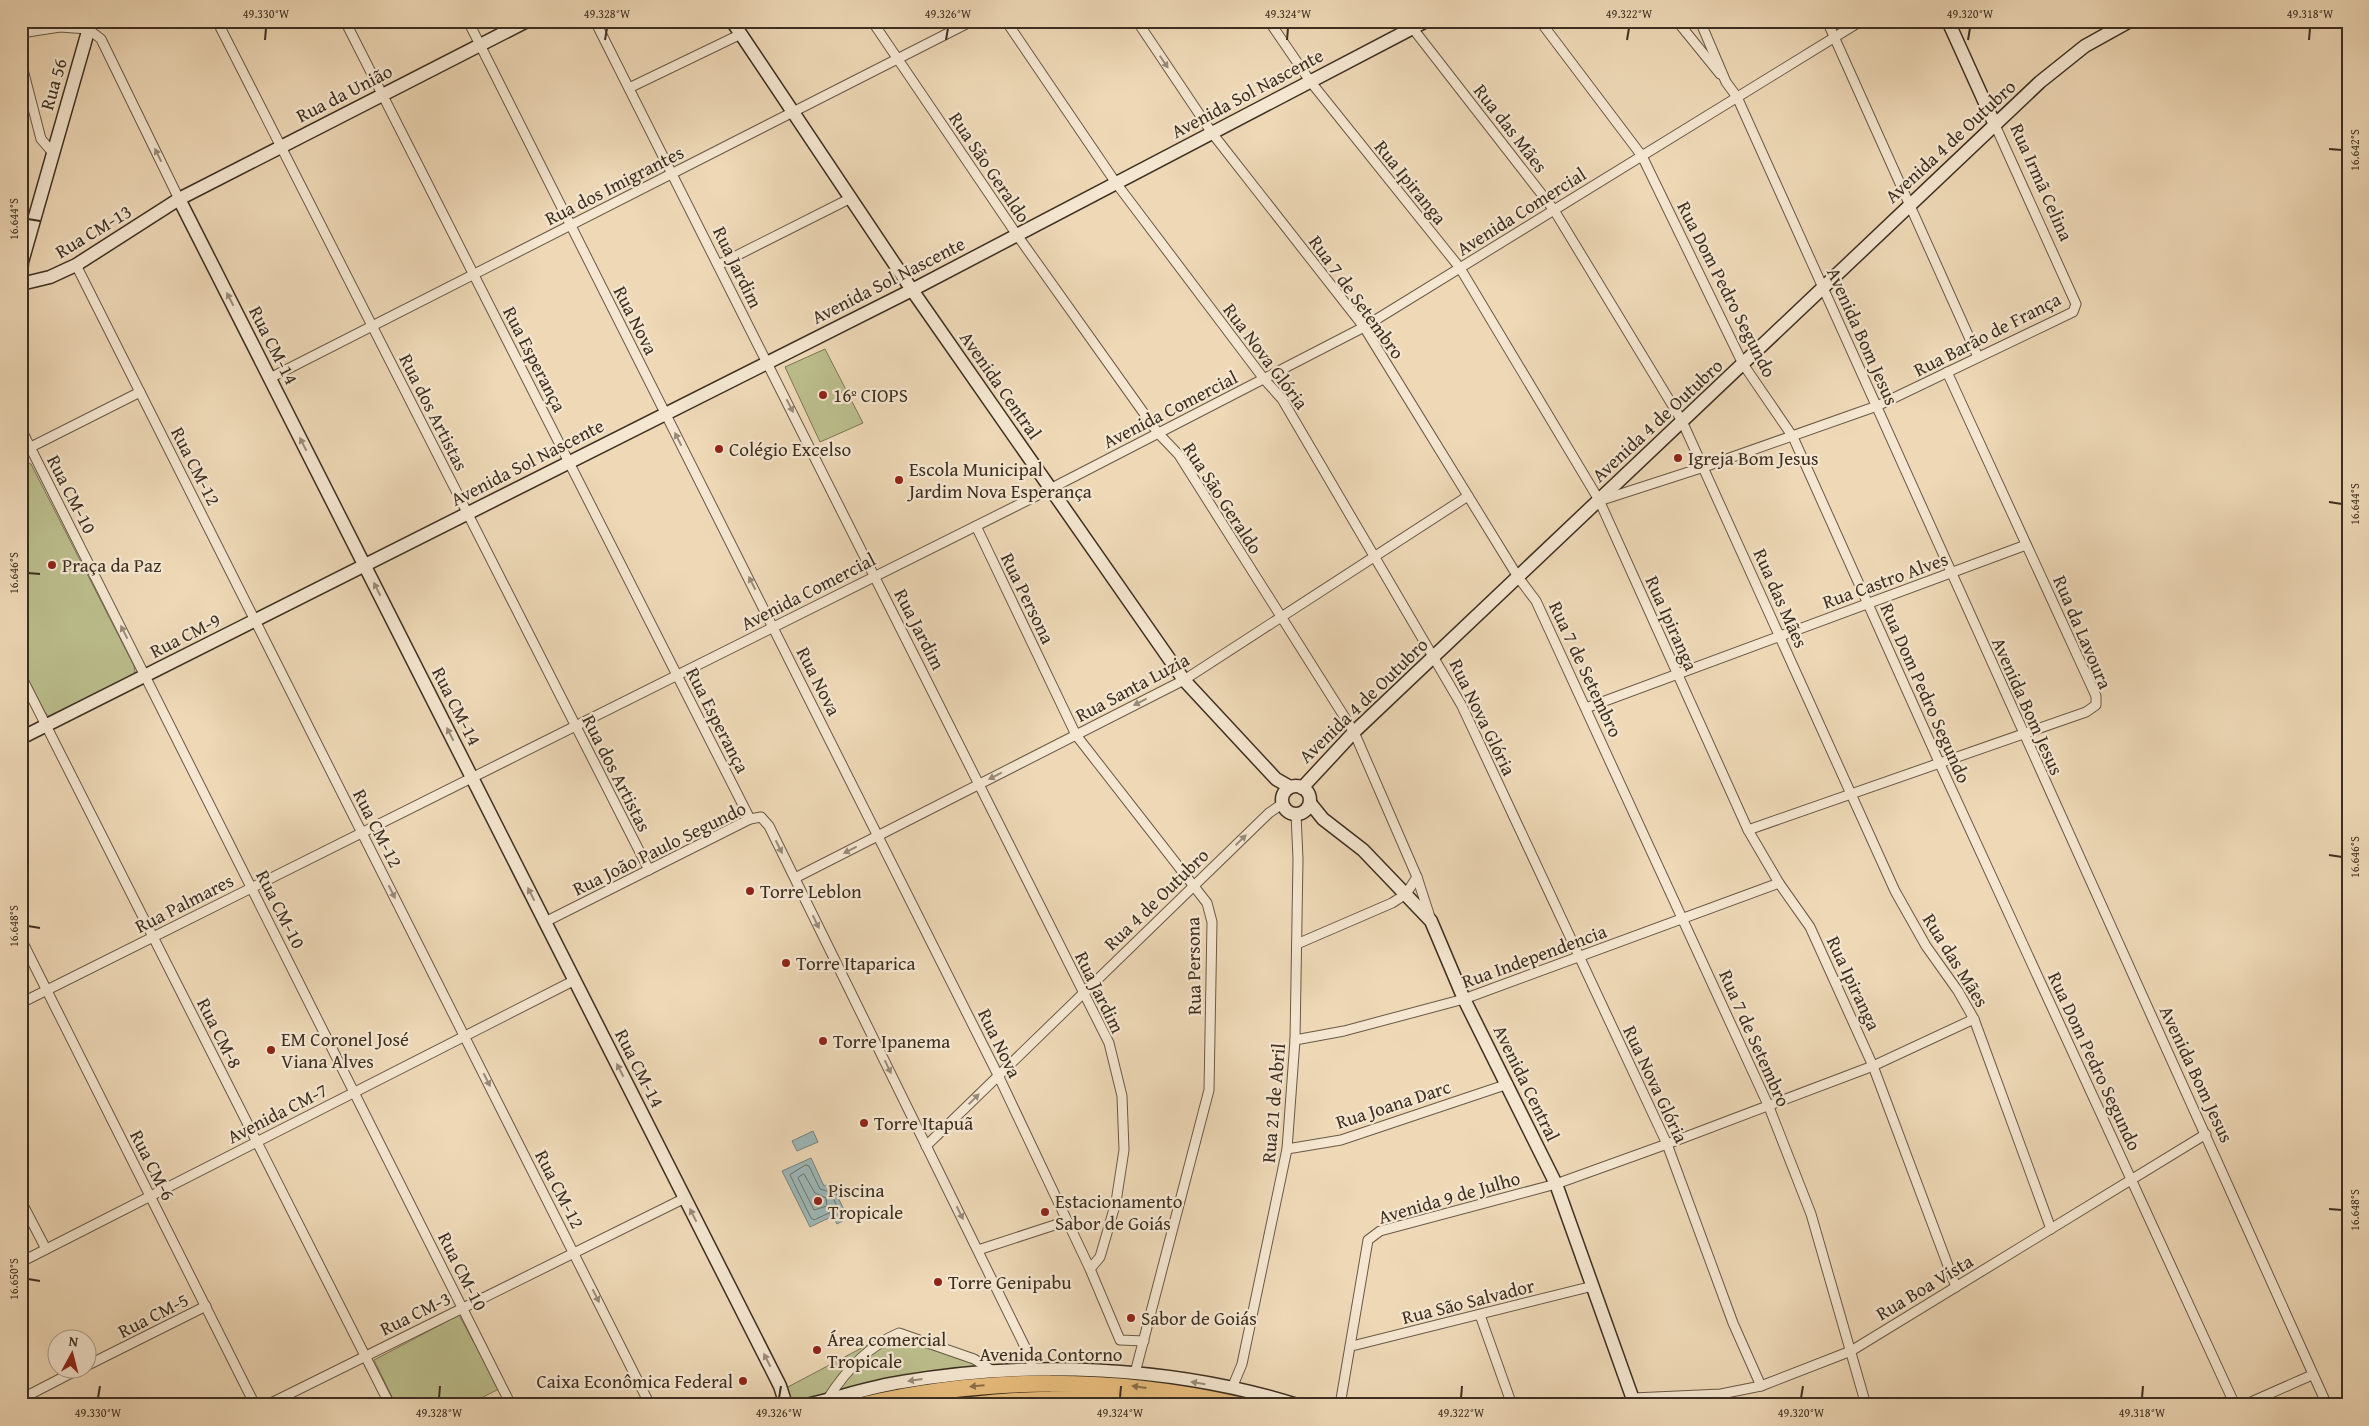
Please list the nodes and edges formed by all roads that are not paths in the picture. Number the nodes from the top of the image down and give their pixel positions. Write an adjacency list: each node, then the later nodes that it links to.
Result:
1 (217, 21): 38 (street, Rua dos Artistas)
2 (344, 21): 33 (street, Rua Esperança)
3 (468, 21): 27 (street, Rua Nova)
4 (527, 21): 27 (street, Rua da União)
5 (595, 21): 32 (street, Rua Jardim)
6 (732, 21): 24 (street, Avenida Central)
7 (872, 21): 28 (street, Rua São Geraldo)
8 (972, 21): 28 (street, Rua dos Imigrantes)
9 (1006, 21): 42 (street, Rua Nova Glória)
10 (1137, 21): 37 (street, Rua 7 de Setembro, one-way to 37)
11 (1269, 21): 30 (street, Rua Ipiranga)
12 (1426, 21): 21 (street, Avenida Sol Nascente)
13 (1540, 21): 40 (street, Rua Dom Pedro Segundo)
14 (1678, 21): 26 (street)
15 (1700, 21): 22 (street, Avenida Bom Jesus)
16 (1827, 21): 25 (street)
17 (1861, 21): 25 (street, Avenida Comercial)
18 (1948, 21): 36 (street, Rua Irmã Celina)
19 (2130, 21): 36 (street, Avenida 4 de Outubro)
20 (90, 25): 23 (street); 39 (street, Rua 56); 44 (street, Rua CM-14, one-way to 20)
21 (1409, 25): 30 (street, Avenida Sol Nascente); 46 (street, Rua das Mães)
22 (1704, 32): 26 (street); 31 (street, Avenida Bom Jesus)
23 (21, 34)
24 (742, 34): 32 (street); 35 (street, Avenida Central)
25 (1834, 38): 34 (street, Avenida Comercial); 45 (street)
26 (1693, 41): 31 (street)
27 (480, 45): 33 (street, Rua da União); 47 (street, Rua Nova)
28 (898, 59): 35 (street, Rua dos Imigrantes); 48 (street, Rua São Geraldo)
29 (21, 62): 39 (street)
30 (1310, 82): 37 (street, Avenida Sol Nascente); 51 (street, Rua Ipiranga)
31 (1726, 82): 34 (street, Avenida Bom Jesus)
32 (629, 88): 41 (street, Rua Jardim)
33 (382, 95): 38 (street, Rua da União); 53 (street, Rua Esperança)
34 (1737, 97): 40 (street, Avenida Comercial); 55 (street, Avenida Bom Jesus)
35 (793, 113): 41 (street, Rua dos Imigrantes); 43 (street, Avenida Central)
36 (1995, 125): 45 (street, Avenida 4 de Outubro); 57 (street, Rua Irmã Celina)
37 (1212, 132): 42 (street, Avenida Sol Nascente); 59 (street, Rua 7 de Setembro)
38 (280, 146): 44 (street, Rua da União); 58 (street, Rua dos Artistas)
39 (53, 154): 52 (street, Rua 56)
40 (1642, 156): 46 (street, Avenida Comercial); 62 (street, Rua Dom Pedro Segundo)
41 (672, 174): 47 (street, Rua dos Imigrantes); 50 (street, Rua Jardim)
42 (1116, 183): 48 (street, Avenida Sol Nascente); 65 (street, Rua Nova Glória)
43 (850, 198): 50 (street); 56 (street, Avenida Central)
44 (179, 199): 49 (street, Rua CM-13); 64 (street, Rua CM-14, one-way to 44)
45 (1910, 206): 55 (street, Avenida 4 de Outubro); 60 (street)
46 (1554, 210): 51 (street, Avenida Comercial); 69 (street, Rua das Mães)
47 (571, 225): 53 (street, Rua dos Imigrantes); 68 (street, Rua Nova)
48 (1016, 235): 56 (street, Avenida Sol Nascente); 71 (street, Rua São Geraldo)
49 (76, 265): 54 (street, Rua CM-13); 66 (street, Rua CM-12)
50 (718, 265): 61 (street, Rua Jardim)
51 (1460, 268): 59 (street, Avenida Comercial); 79 (street, Rua Ipiranga)
52 (21, 274)
53 (473, 274): 58 (street, Rua dos Imigrantes); 75 (street, Rua Esperança)
54 (21, 284)
55 (1824, 288): 62 (street, Avenida 4 de Outubro); 67 (street, Avenida Bom Jesus)
56 (912, 290): 61 (street, Avenida Sol Nascente); 77 (street, Avenida Central)
57 (2076, 304): 60 (street, Rua Barão de França)
58 (372, 326): 64 (street, Rua dos Imigrantes); 80 (street, Rua dos Artistas)
59 (1364, 327): 65 (street, Avenida Comercial); 78 (street, Rua 7 de Setembro)
60 (1978, 358): 63 (street, Rua Barão de França)
61 (768, 362): 68 (street, Avenida Sol Nascente); 86 (street, Rua Jardim, one-way to 86)
62 (1743, 364): 69 (street, Avenida 4 de Outubro); 72 (street, Rua Dom Pedro Segundo)
63 (1947, 372): 67 (street, Rua Barão de França); 82 (street, Rua da Lavoura)
64 (270, 378): 84 (street, Rua CM-14, one-way to 64)
65 (1264, 379): 71 (street, Avenida Comercial); 83 (street, Rua Nova Glória)
66 (140, 392): 73 (street); 90 (street, Rua CM-12)
67 (1877, 406): 72 (street, Rua Barão de França); 85 (street, Avenida Bom Jesus)
68 (665, 413): 75 (street, Avenida Sol Nascente); 91 (street, Rua Nova, one-way to 68)
69 (1682, 421): 76 (street, Rua das Mães); 79 (street, Avenida 4 de Outubro)
70 (21, 429): 73 (street, Rua CM-10)
71 (1158, 433): 77 (street, Avenida Comercial); 89 (street, Rua São Geraldo)
72 (1793, 437): 76 (street, Rua Barão de França); 88 (street, Rua Dom Pedro Segundo)
73 (31, 448): 74 (street); 95 (street, Rua CM-10, one-way to 73)
74 (21, 452)
75 (569, 462): 80 (street, Avenida Sol Nascente); 96 (street, Rua Esperança)
76 (1704, 467): 79 (street, Rua Barão de França); 92 (street, Rua das Mães)
77 (1050, 489): 81 (street, Avenida Comercial); 98 (street, Avenida Central)
78 (1468, 496): 83 (street, Rua Santa Luzia); 87 (street, Rua 7 de Setembro)
79 (1599, 500): 87 (street, Avenida 4 de Outubro); 94 (street, Rua Ipiranga)
80 (467, 514): 84 (street, Avenida Sol Nascente); 101 (street, Rua dos Artistas)
81 (976, 526): 86 (street, Avenida Comercial); 104 (street, Rua Persona)
82 (2026, 544): 85 (street, Rua Castro Alves); 103 (street, Rua da Lavoura)
83 (1373, 557): 89 (street, Rua Santa Luzia); 93 (street, Rua Nova Glória)
84 (365, 565): 90 (street, Rua CM-9); 107 (street, Rua CM-14, one-way to 84)
85 (1951, 572): 88 (street, Rua Castro Alves); 103 (street, Avenida Bom Jesus)
86 (875, 576): 91 (street, Avenida Comercial); 108 (street, Rua Jardim)
87 (1518, 577): 93 (street, Avenida 4 de Outubro); 99 (street, Rua 7 de Setembro)
88 (1868, 604): 92 (street, Rua Castro Alves); 106 (street, Rua Dom Pedro Segundo)
89 (1280, 618): 98 (street, Rua Santa Luzia); 102 (street, Rua São Geraldo)
90 (255, 620): 95 (street, Rua CM-9); 114 (street, Rua CM-12)
91 (774, 627): 96 (street, Avenida Comercial); 115 (street, Rua Nova)
92 (1780, 636): 94 (street, Rua Castro Alves); 110 (street, Rua das Mães)
93 (1435, 656): 102 (street, Avenida 4 de Outubro); 129 (street, Rua Nova Glória)
94 (1677, 674): 99 (street, Rua Castro Alves); 113 (street, Rua Ipiranga)
95 (145, 675): 100 (street, Rua CM-9); 121 (street, Rua CM-10)
96 (677, 675): 101 (street, Avenida Comercial); 112 (street, Rua Esperança)
97 (21, 676): 100 (street, Rua CM-8)
98 (1184, 680): 104 (street, Rua Santa Luzia, one-way to 104); 109 (street, Avenida Central)
99 (1586, 708): 123 (street, Rua 7 de Setembro)
100 (46, 725): 105 (street, Rua CM-9); 126 (street, Rua CM-8)
101 (575, 726): 107 (street, Rua Palmares); 116 (street, Rua dos Artistas)
102 (1354, 732): 109 (street, Avenida 4 de Outubro); 117 (street, Rua São Geraldo)
103 (2022, 734): 106 (street, Rua da Lavoura); 143 (street, Avenida Bom Jesus)
104 (1076, 735): 108 (street, Rua Santa Luzia, one-way to 108); 120 (street, Rua Persona)
105 (21, 738)
106 (1939, 762): 110 (street, Rua da Lavoura); 148 (street, Rua Dom Pedro Segundo)
107 (472, 778): 114 (street, Rua Palmares); 125 (street, Rua CM-14, one-way to 107)
108 (979, 784): 115 (street, Rua Santa Luzia); 132 (street, Rua Jardim)
109 (1289, 794): 111 (street, Avenida Central); 111 (street); 120 (street, Rua 4 de Outubro, one-way to 109)
110 (1851, 794): 113 (street, Rua da Lavoura); 135 (street, Rua das Mães)
111 (1303, 810): 122 (street, Avenida Central); 128 (street, Rua 21 de Abril)
112 (750, 818): 116 (street, Rua João Paulo Segundo); 118 (street, Rua João Paulo Segundo, one-way to 118)
113 (1748, 830): 119 (street, Rua Ipiranga)
114 (362, 832): 121 (street, Rua Palmares); 136 (street, Rua CM-12, one-way to 136)
115 (878, 836): 118 (street, Rua Santa Luzia, one-way to 118); 139 (street, Rua Nova)
116 (649, 870): 125 (street, Rua João Paulo Segundo)
117 (1418, 877): 122 (street); 124 (street, Rua São Geraldo)
118 (795, 878): 146 (street, one-way to 146)
119 (1779, 883): 123 (street, Rua Independencia); 138 (street, Rua Ipiranga)
120 (1194, 885): 132 (street, Rua 4 de Outubro); 165 (street, Rua Persona)
121 (252, 887): 126 (street, Rua Palmares); 141 (street, Rua CM-10)
122 (1406, 894): 124 (street, Avenida Central); 128 (street)
123 (1683, 919): 129 (street, Rua Independencia); 142 (street, Rua 7 de Setembro)
124 (1431, 921): 133 (street, Avenida Central)
125 (545, 922): 130 (street, Rua CM-14)
126 (153, 937): 131 (street, Rua Palmares); 144 (street, Rua CM-8)
127 (21, 939): 131 (street, Rua CM-6)
128 (1297, 944): 137 (street, Rua 21 de Abril)
129 (1579, 957): 133 (street, Rua Independencia); 145 (street, Rua Nova Glória)
130 (575, 980): 136 (street, Avenida CM-7); 151 (street, Rua CM-14, one-way to 130)
131 (47, 990): 134 (street, Rua Palmares); 150 (street, Rua CM-6)
132 (1083, 992): 139 (street, Rua 4 de Outubro); 159 (street, Rua Jardim)
133 (1464, 999): 137 (street, Rua Independencia); 140 (street, Avenida Central)
134 (21, 1003)
135 (1974, 1019): 138 (street, Avenida 9 de Julho); 154 (street, Rua das Mães)
136 (465, 1036): 141 (street, Avenida CM-7); 157 (street, Rua CM-12, one-way to 157)
137 (1295, 1040): 147 (street, Rua 21 de Abril)
138 (1873, 1066): 142 (street, Avenida 9 de Julho); 161 (street, Rua Ipiranga)
139 (998, 1075): 146 (street, Rua 4 de Outubro, one-way to 139); 153 (street, Rua Nova)
140 (1508, 1084): 147 (street, Rua Joana Darc); 149 (street, Avenida Central)
141 (355, 1092): 144 (street, Avenida CM-7); 163 (street, Rua CM-10)
142 (1769, 1107): 145 (street, Avenida 9 de Julho); 167 (street, Rua 7 de Setembro)
143 (2206, 1134): 148 (street, Rua Boa Vista); 173 (street, Avenida Bom Jesus)
144 (257, 1142): 150 (street, Avenida CM-7); 168 (street, Rua CM-8)
145 (1666, 1144): 149 (street, Avenida 9 de Julho); 175 (street, Rua Nova Glória)
146 (926, 1146): 156 (street, one-way to 156)
147 (1288, 1149): 176 (street, Rua 21 de Abril)
148 (2132, 1180): 154 (street, Rua Boa Vista); 195 (street, Rua Dom Pedro Segundo)
149 (1556, 1184): 160 (street, Avenida Central); 166 (street, Avenida 9 de Julho)
150 (150, 1196): 155 (street, Avenida CM-7); 162 (street, Rua CM-6)
151 (685, 1198): 157 (street, Rua CM-3); 185 (street, Rua CM-14, one-way to 151)
152 (21, 1201): 155 (street)
153 (1067, 1221): 156 (street); 159 (street, Rua Nova)
154 (2051, 1229): 161 (street, Rua Boa Vista)
155 (46, 1249): 158 (street, Avenida CM-7)
156 (978, 1250): 170 (street)
157 (574, 1253): 163 (street, Rua CM-3); 184 (street, Rua CM-12, one-way to 184)
158 (21, 1262)
159 (1090, 1269): 165 (street, Rua Nova)
160 (1593, 1286): 164 (street, Rua São Salvador); 179 (street, Avenida Central)
161 (1956, 1287): 167 (street, Rua Boa Vista)
162 (206, 1306): 169 (street, Rua CM-5); 180 (street, Rua CM-6)
163 (463, 1307): 168 (street, Rua CM-3); 183 (street, Rua CM-10)
164 (1480, 1315): 166 (street, Rua São Salvador); 193 (street)
165 (1144, 1341): 172 (street, Rua Persona)
166 (1352, 1346): 192 (street, Avenida 9 de Julho)
167 (1851, 1351): 175 (street, Rua Boa Vista); 194 (street, Rua 7 de Setembro)
168 (366, 1356): 181 (street, Rua CM-3); 182 (street, Rua CM-8)
169 (98, 1360)
170 (1033, 1369): 171 (street, Avenida Contorno); 172 (street, Avenida Contorno)
171 (993, 1371): 178 (street, Avenida Contorno, one-way to 178); 178 (street)
172 (1135, 1373): 176 (street, Avenida Contorno, one-way to 172)
173 (2312, 1375): 196 (street); 197 (street, Avenida Bom Jesus)
174 (62, 1378): 177 (street)
175 (1761, 1386): 179 (street, Rua Boa Vista)
176 (1232, 1388): 191 (street, Avenida Contorno)
177 (21, 1399)
178 (827, 1400): 186 (street, Avenida Contorno)
179 (1634, 1401)
180 (255, 1405)
181 (267, 1405)
182 (390, 1405)
183 (511, 1405)
184 (650, 1405)
185 (786, 1405)
186 (806, 1405)
187 (864, 1405): 190 (highway, one-way to 187)
188 (972, 1405): 189 (highway)
189 (1148, 1405)
190 (1239, 1405)
191 (1297, 1405)
192 (1340, 1405)
193 (1512, 1405)
194 (1866, 1405)
195 (2235, 1405)
196 (2244, 1405)
197 (2327, 1405)

